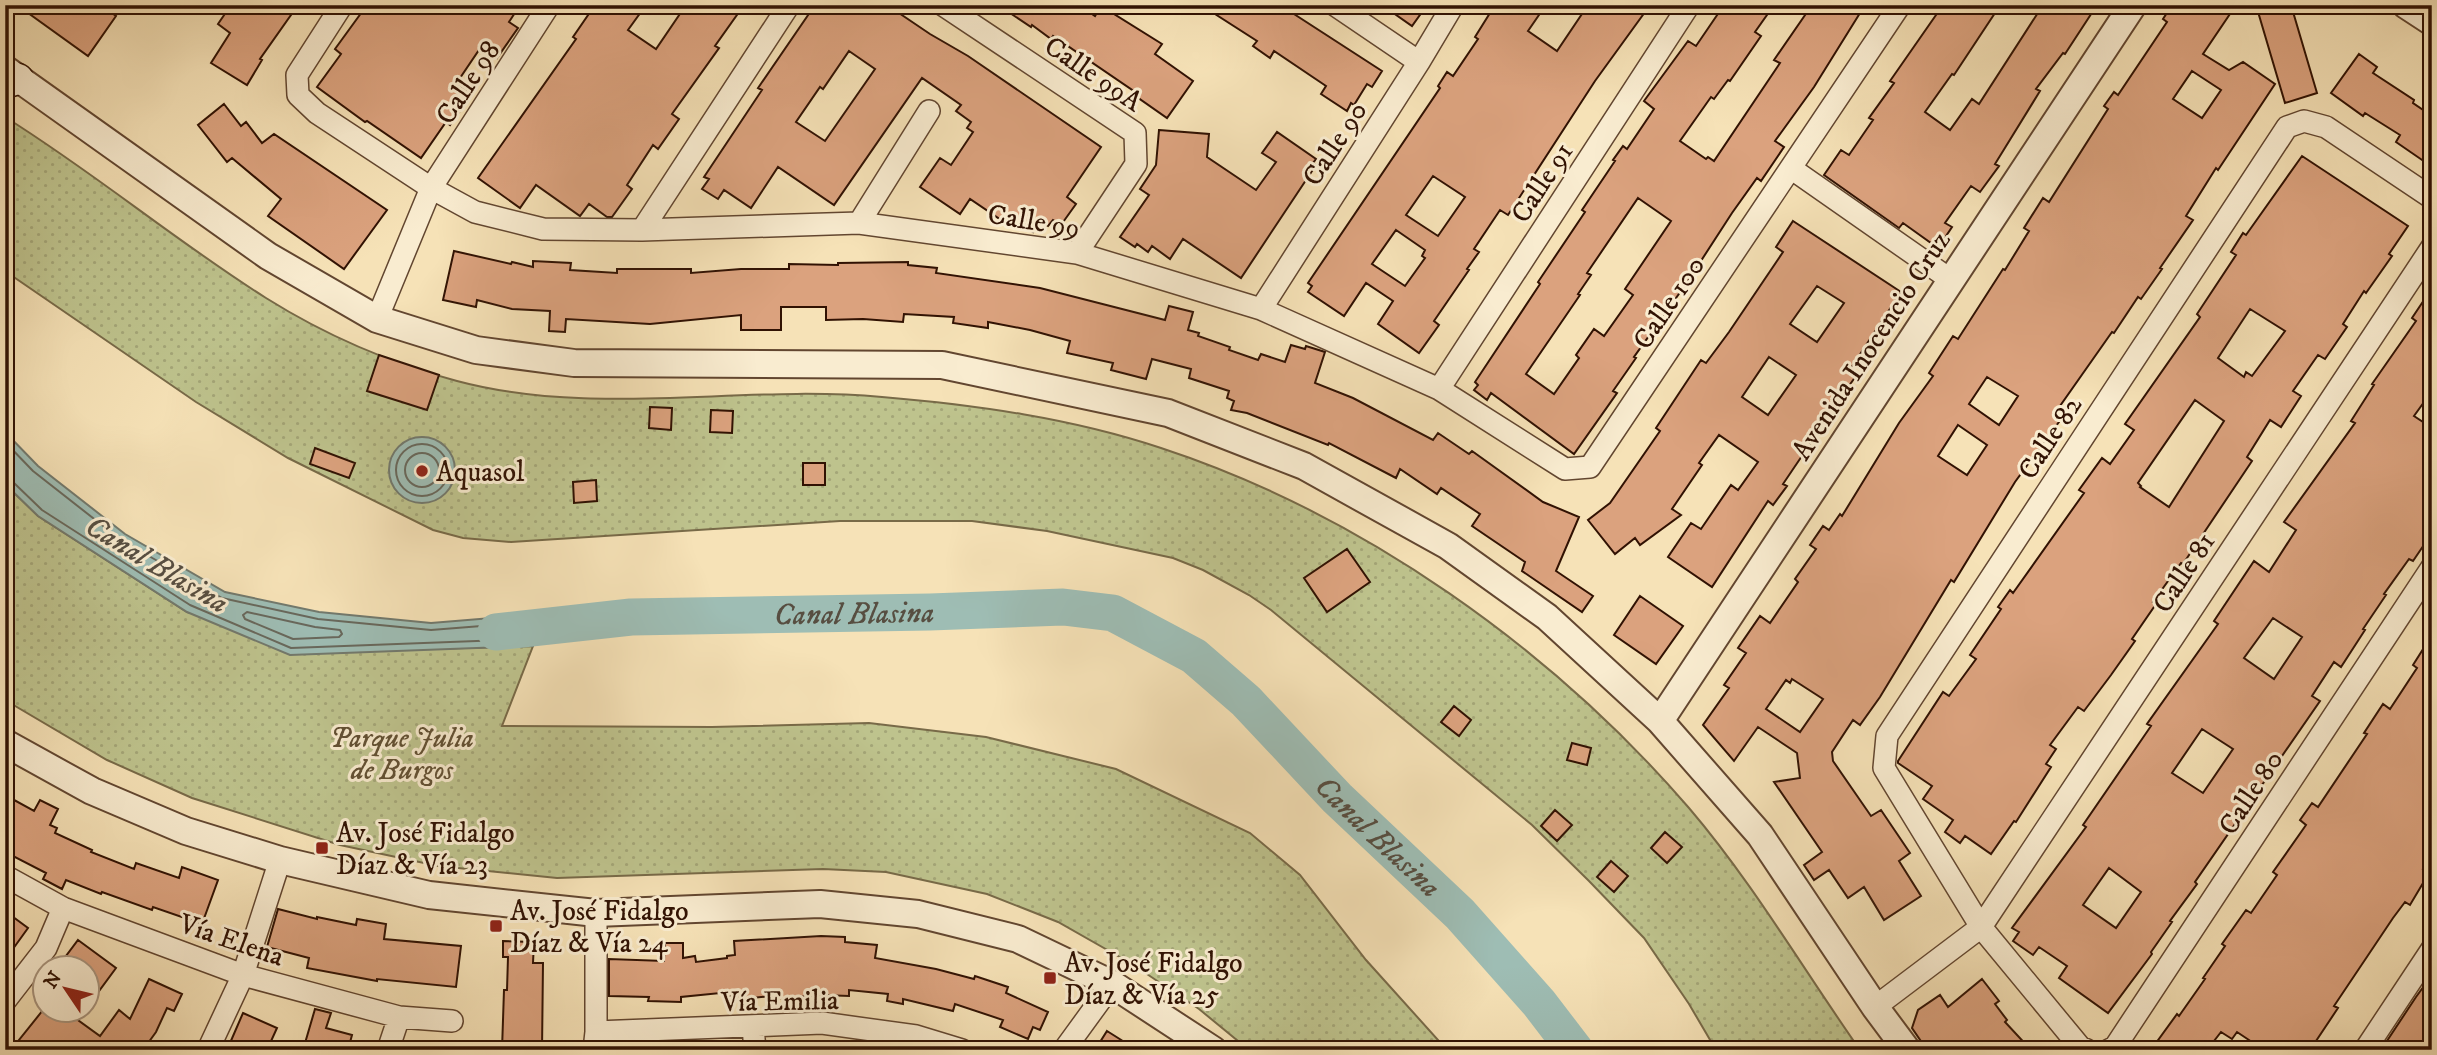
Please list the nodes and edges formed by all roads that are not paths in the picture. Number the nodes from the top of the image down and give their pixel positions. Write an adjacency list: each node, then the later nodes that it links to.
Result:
1 (342, 5): 14 (street)
2 (549, 5): 14 (street, Calle 98)
3 (789, 5): 17 (street)
4 (943, 5): 19 (street, Calle 99A)
5 (1335, 5): 10 (street)
6 (1453, 5): 10 (street, Calle 90)
7 (1689, 5): 23 (street, Calle 91)
8 (1900, 5): 13 (street, Calle 100)
9 (2133, 5): 20 (street, Avenida Inocencio Cruz)
10 (1419, 62): 21 (street, Calle 90)
11 (10, 77): 22 (street)
12 (929, 111): 16 (street)
13 (1792, 169): 20 (street); 24 (street, Calle 100)
14 (431, 188): 17 (street, Calle 99); 22 (street, Calle 98)
15 (2432, 198): 32 (street, Calle 82)
16 (859, 223): 17 (street, Calle 99); 19 (street, Calle 99)
17 (642, 230)
18 (2432, 247): 32 (street, Calle 81)
19 (1077, 253): 21 (street, Calle 99)
20 (1951, 280): 26 (street, Avenida Inocencio Cruz)
21 (1261, 309): 23 (street, Calle 99)
22 (377, 318): 26 (street)
23 (1439, 388): 24 (street, Calle 99)
24 (1590, 467)
25 (2432, 567): 42 (street, Calle 80)
26 (1660, 721): 37 (street)
27 (5, 743): 28 (street)
28 (280, 860): 31 (street); 34 (street)
29 (5, 876): 30 (street, Vía Elena)
30 (63, 908): 34 (street, Vía Elena); 36 (street)
31 (596, 913): 35 (street); 41 (street)
32 (1980, 927): 37 (street, Calle 81); 50 (street, Calle 82)
33 (2432, 949): 51 (street)
34 (243, 975): 38 (street, Vía Elena); 43 (street)
35 (1112, 984): 47 (street); 48 (street)
36 (5, 1001)
37 (1875, 1007): 49 (street)
38 (399, 1017): 39 (street, Vía Elena); 44 (street)
39 (452, 1021)
40 (753, 1027): 41 (street, Vía Emilia); 45 (street); 46 (street, Vía Emilia)
41 (595, 1041)
42 (2112, 1048)
43 (208, 1050)
44 (388, 1050)
45 (755, 1050)
46 (962, 1050)
47 (1064, 1050)
48 (1213, 1050)
49 (1907, 1050)
50 (2087, 1050)
51 (2365, 1050)

